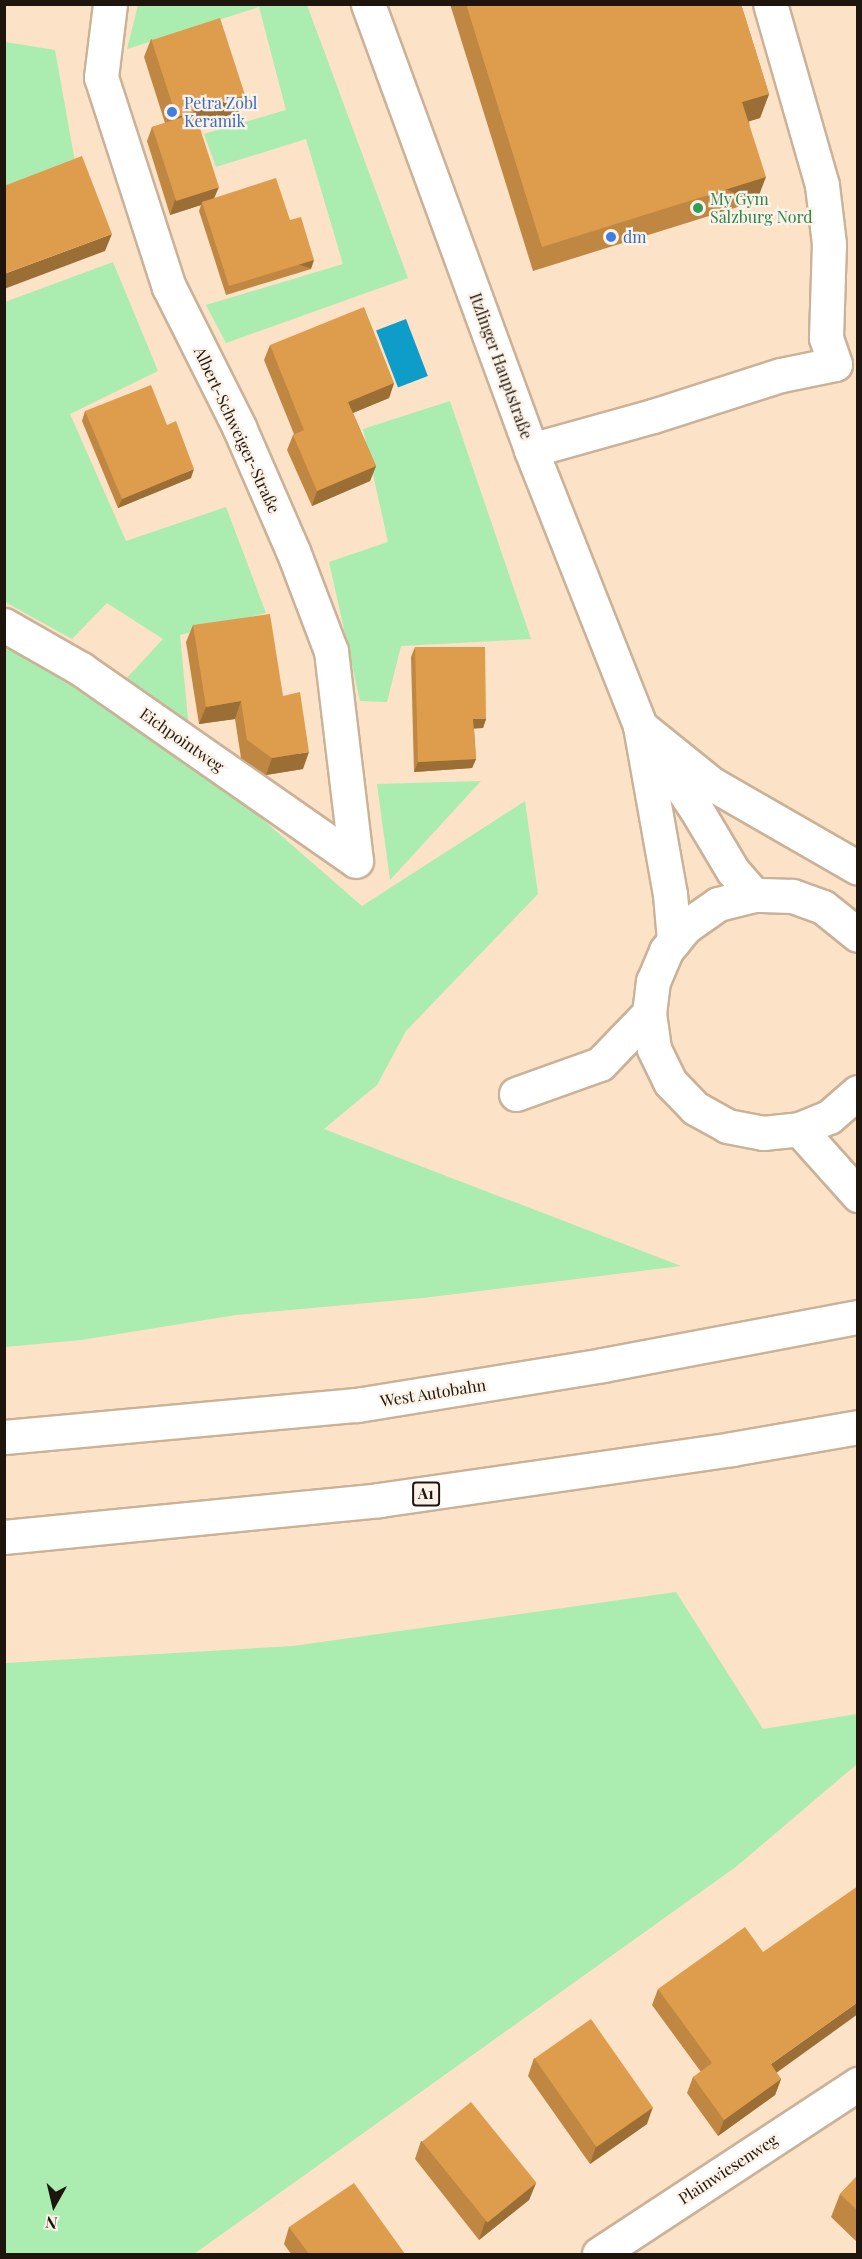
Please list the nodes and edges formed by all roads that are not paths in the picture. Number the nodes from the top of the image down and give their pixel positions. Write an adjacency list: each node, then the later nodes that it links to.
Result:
1 (110, 4): 8 (main road, Albert-Schweiger-Straße)
2 (368, 4): 5 (main road, Itzlinger Hauptstraße)
3 (770, 4): 4 (main road)
4 (846, 366): 5 (main road)
5 (531, 450): 7 (main road, Itzlinger Hauptstraße)
6 (4, 625): 8 (main road, Eichpointweg)
7 (640, 726): 9 (main road); 10 (main road); 12 (main road)
8 (356, 861)
9 (858, 867)
10 (754, 895): 11 (main road); 12 (main road)
11 (858, 935)
12 (674, 941): 13 (main road)
13 (649, 1013): 15 (main road); 16 (main road)
14 (858, 1092): 16 (main road)
15 (516, 1094)
16 (799, 1129): 17 (main road)
17 (858, 1195)
18 (858, 1317): 20 (main road, West Autobahn)
19 (852, 1428): 21 (main road, A1)
20 (4, 1437)
21 (4, 1537)
22 (858, 2084): 23 (main road, Plainwiesenweg)
23 (599, 2254)

